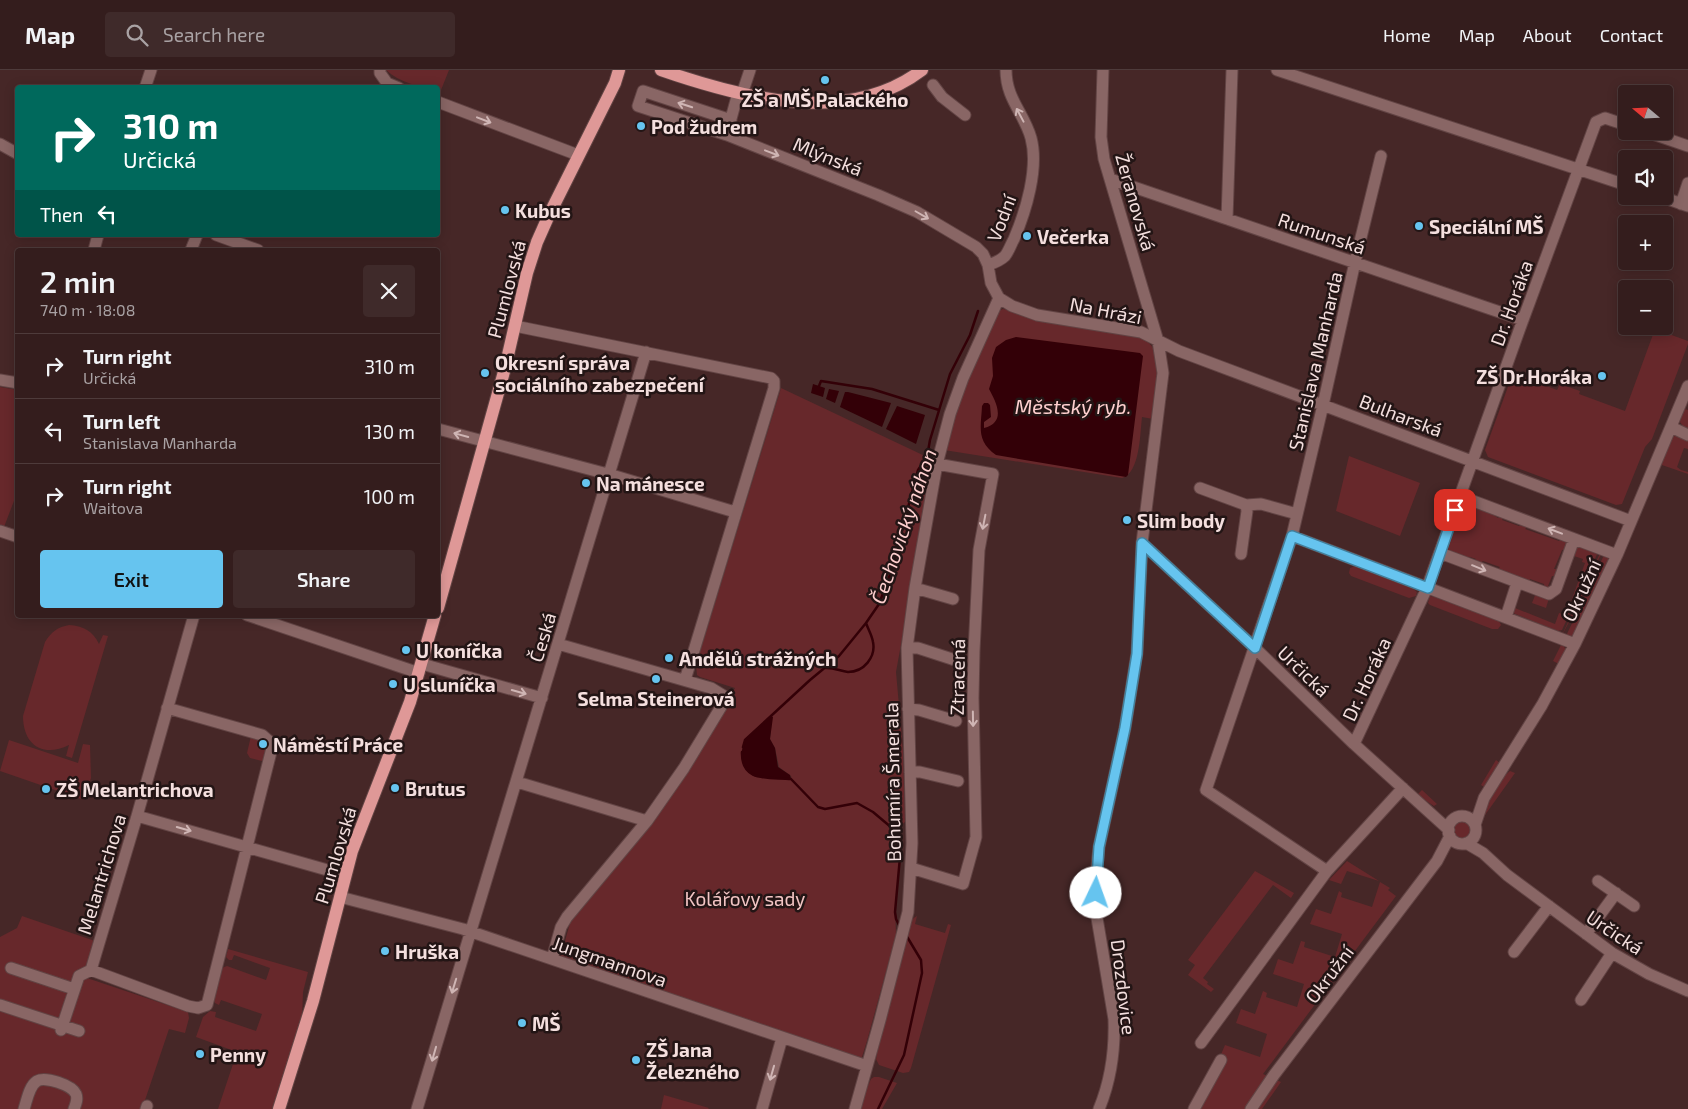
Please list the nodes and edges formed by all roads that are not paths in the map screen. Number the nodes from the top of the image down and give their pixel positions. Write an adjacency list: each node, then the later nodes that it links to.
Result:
1 (151, 70): 11 (street)
2 (380, 70): 12 (street)
3 (619, 70): 23 (main road, Plumlovská)
4 (661, 70): 13 (main road)
5 (750, 70): 13 (street)
6 (1006, 70): 34 (street, Vodní, one-way to 6)
7 (1103, 70): 26 (street, Žeranovská)
8 (1232, 70): 30 (street)
9 (1277, 70): 25 (street)
10 (926, 76): 13 (main road); 15 (street)
11 (146, 85)
12 (392, 85)
13 (740, 94): 16 (street)
14 (440, 103): 23 (street, one-way to 23)
15 (965, 115)
16 (731, 120): 18 (street); 18 (street, Mlýnská, one-way to 18)
17 (1618, 122): 25 (street, Dr. Horáka)
18 (727, 135): 34 (street, Mlýnská, one-way to 34)
19 (1670, 140): 21 (street)
20 (0, 144): 22 (street)
21 (1688, 146)
22 (15, 152)
23 (578, 155): 37 (main road, Plumlovská)
24 (1381, 156): 33 (street, Stanislava Manharda)
25 (1579, 170): 27 (street); 36 (street, Dr. Horáka)
26 (1110, 179): 30 (street, Rumunská); 38 (street, Žeranovská)
27 (1618, 182)
28 (1688, 182): 29 (street)
29 (1684, 205)
30 (1227, 219): 33 (street, Rumunská)
31 (221, 237): 32 (street)
32 (252, 248)
33 (1354, 262): 36 (street, Rumunská); 43 (street, Stanislava Manharda)
34 (988, 265): 35 (street, Vodní)
35 (999, 298): 38 (street, Na Hrázi); 49 (street, Bohumíra Šmerala)
36 (1523, 320): 48 (street, Dr. Horáka)
37 (515, 326): 39 (street); 47 (main road, Plumlovská)
38 (1158, 341): 43 (street, Bulharská); 51 (street, Na Hrázi)
39 (646, 352): 50 (street, Česká); 55 (street)
40 (0, 380): 41 (street)
41 (15, 382)
42 (1688, 386): 44 (street, Okružní)
43 (1323, 405): 48 (street, Bulharská); 56 (street, Stanislava Manharda)
44 (1671, 426): 46 (street); 57 (street, Okružní)
45 (440, 430): 47 (street, one-way to 45)
46 (1688, 435)
47 (484, 442): 50 (street); 70 (main road, Plumlovská)
48 (1473, 461): 53 (street, Dr. Horáka); 57 (street, Bulharská)
49 (937, 464): 67 (street, Bohumíra Šmerala); 102 (street, Ztracená, one-way to 102)
50 (608, 475): 55 (street); 75 (street, Česká)
51 (1150, 482): 62 (street, Drozdovice)
52 (1200, 488): 54 (street)
53 (1460, 496): 61 (street, one-way to 53); 63 (street, Dr. Horáka)
54 (1246, 505): 56 (street); 64 (street)
55 (735, 512): 81 (street)
56 (1297, 514): 60 (street, Stanislava Manharda)
57 (1632, 520): 65 (street, Okružní)
58 (1, 534): 59 (street)
59 (15, 536)
60 (1292, 536): 68 (street); 78 (street, Stanislava Manharda)
61 (1574, 539): 65 (street); 66 (street)
62 (1142, 543): 78 (street, Určická); 133 (street, Drozdovice)
63 (1440, 553): 66 (street, one-way to 66); 68 (street, Dr. Horáka)
64 (1242, 554)
65 (1617, 555): 76 (street, Okružní)
66 (1517, 583): 71 (street)
67 (915, 588): 69 (street); 77 (street, Bohumíra Šmerala)
68 (1428, 588): 71 (street); 86 (street, Dr. Horáka)
69 (953, 599)
70 (440, 601)
71 (1506, 617): 76 (street)
72 (193, 618): 83 (street, Melantrichova)
73 (257, 618): 80 (street)
74 (435, 618): 80 (main road, Plumlovská)
75 (558, 644): 81 (street); 82 (street, Česká)
76 (1575, 644): 91 (street, Okružní)
77 (907, 648): 79 (street); 84 (street, Bohumíra Šmerala)
78 (1255, 648): 86 (street, Určická); 103 (street, Stanislava Manharda)
79 (955, 660)
80 (420, 668): 82 (street, one-way to 82); 104 (main road, Plumlovská)
81 (685, 680): 95 (street)
82 (542, 698): 89 (street, Česká)
83 (167, 708): 93 (street, Melantrichova); 99 (street)
84 (908, 709): 85 (street); 87 (street, Bohumíra Šmerala)
85 (956, 721)
86 (1354, 744): 90 (street, Určická)
87 (910, 772): 88 (street); 102 (street, Bohumíra Šmerala)
88 (958, 781)
89 (516, 782): 95 (street); 110 (street, Česká)
90 (1403, 788): 92 (street, Určická); 103 (street)
91 (1484, 798): 94 (street, Okružní); 96 (street, Okružní)
92 (1421, 804): 94 (street, Určická); 97 (street, Určická)
93 (137, 816): 99 (street, one-way to 99); 116 (street, Melantrichova)
94 (1459, 817): 96 (street); 97 (street)
95 (648, 821): 114 (street)
96 (1475, 829): 98 (street); 100 (street, Určická)
97 (1449, 833): 98 (street); 101 (street, Okružní)
98 (1463, 843): 100 (street, Určická); 101 (street, Okružní)
99 (248, 847): 104 (street); 116 (street)
100 (1483, 853): 108 (street, Určická)
101 (1437, 861): 135 (street, Okružní)
102 (911, 868): 126 (street, Bohumíra Šmerala)
103 (1327, 871): 124 (street)
104 (345, 875): 107 (main road, Plumlovská)
105 (1598, 881): 106 (street)
106 (1616, 894): 109 (street); 111 (street)
107 (340, 897): 110 (street, Jungmannova); 129 (main road, Plumlovská)
108 (1549, 906): 111 (street, Určická); 112 (street)
109 (1634, 906)
110 (470, 932): 114 (street, Jungmannova); 130 (street, Česká, one-way to 130)
111 (1586, 934): 113 (street, Určická)
112 (1514, 952)
113 (1612, 952): 118 (street, Určická); 119 (street)
114 (552, 959): 123 (street, Jungmannova)
115 (11, 968): 117 (street)
116 (91, 970): 117 (street)
117 (74, 989): 121 (street)
118 (1688, 991)
119 (1581, 1000)
120 (0, 1005): 121 (street)
121 (61, 1028): 122 (street)
122 (79, 1031)
123 (782, 1038): 126 (street, Jungmannova); 131 (street, one-way to 131)
124 (1201, 1042)
125 (1221, 1060): 134 (street)
126 (867, 1066): 132 (street, Bohumíra Šmerala)
127 (24, 1109): 128 (street)
128 (74, 1109)
129 (279, 1109)
130 (417, 1109)
131 (762, 1109)
132 (855, 1109)
133 (1099, 1109)
134 (1194, 1109)
135 (1251, 1109)

